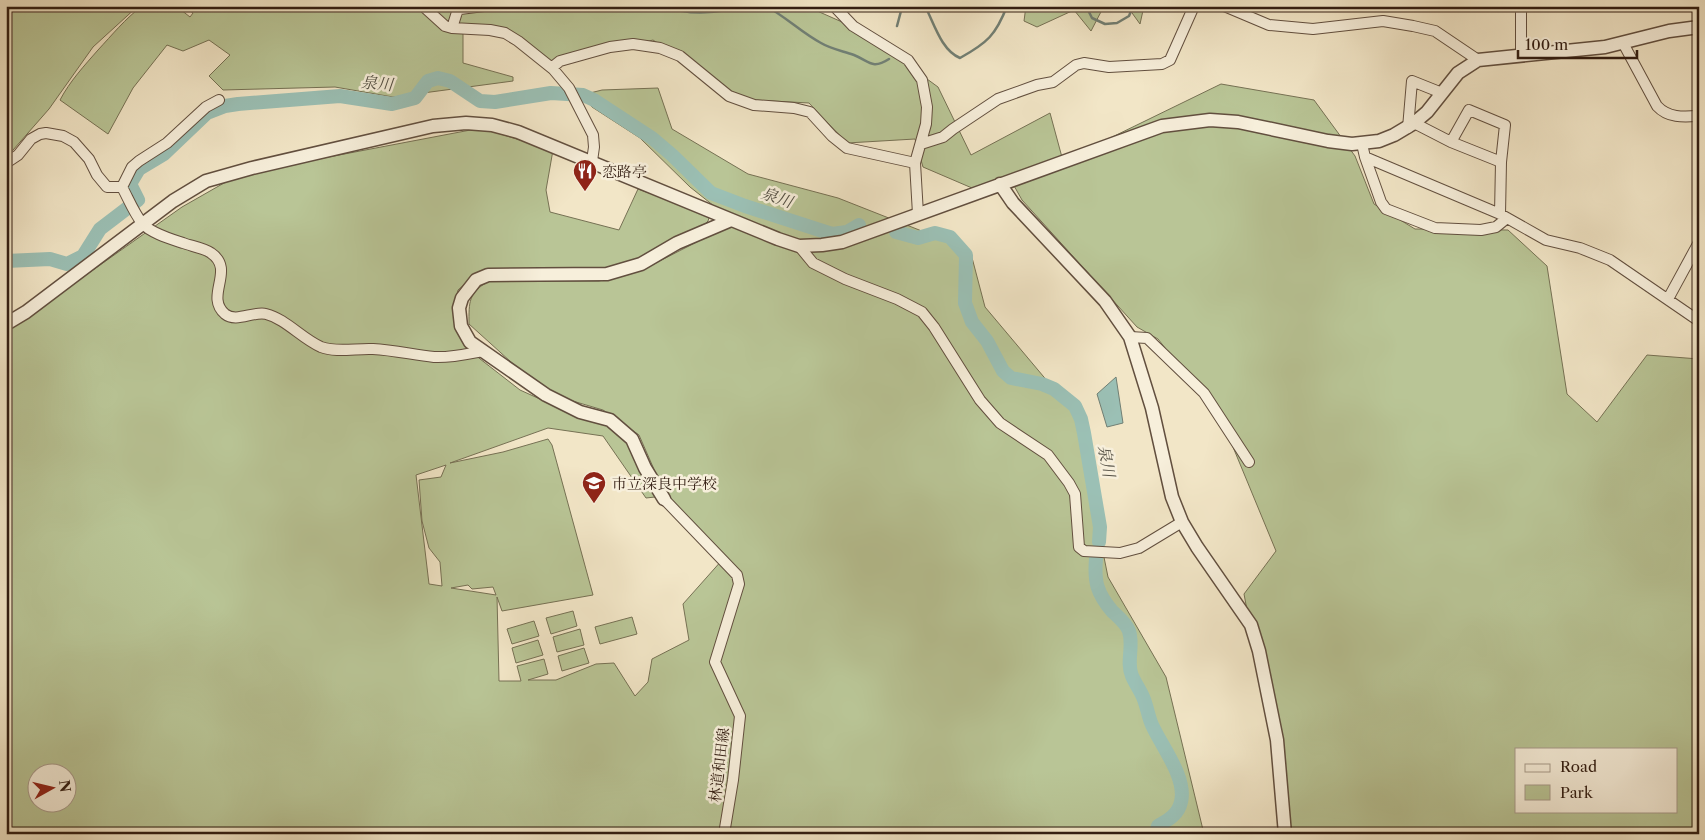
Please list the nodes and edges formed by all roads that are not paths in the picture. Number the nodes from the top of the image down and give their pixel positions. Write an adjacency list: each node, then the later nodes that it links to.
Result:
1 (423, 6): 8 (street)
2 (484, 6): 8 (street)
3 (834, 6): 18 (street)
4 (1194, 6): 18 (street)
5 (1224, 6): 11 (street)
6 (1521, 6): 10 (street)
7 (1699, 26): 9 (street)
8 (452, 28): 12 (street)
9 (1624, 43): 10 (street); 15 (street)
10 (1521, 55): 11 (street)
11 (1478, 60): 13 (street)
12 (554, 68): 21 (street); 24 (street)
13 (1442, 92): 16 (street); 16 (street)
14 (219, 100): 26 (street)
15 (1698, 118)
16 (1411, 125): 17 (street); 19 (street)
17 (1451, 142): 22 (street); 22 (street)
18 (921, 144): 24 (street)
19 (1362, 144): 20 (street); 25 (street)
20 (1366, 157): 28 (street); 28 (street)
21 (592, 161): 29 (street); 30 (street)
22 (1501, 162): 28 (street)
23 (6, 163): 26 (street)
24 (915, 163): 27 (street)
25 (1000, 184): 27 (street); 36 (street)
26 (122, 187): 29 (street)
27 (918, 214): 32 (street)
28 (1504, 216): 33 (street)
29 (140, 218): 35 (street); 37 (street)
30 (731, 220): 32 (street); 37 (street)
31 (1699, 242): 33 (street)
32 (799, 246): 40 (street)
33 (1668, 299): 34 (street)
34 (1699, 320)
35 (6, 324)
36 (1130, 338): 38 (street); 40 (street)
37 (482, 351): 39 (street)
38 (1249, 462)
39 (664, 499): 41 (street, 林道和田線)
40 (1182, 522): 42 (street)
41 (724, 834)
42 (1285, 834)

